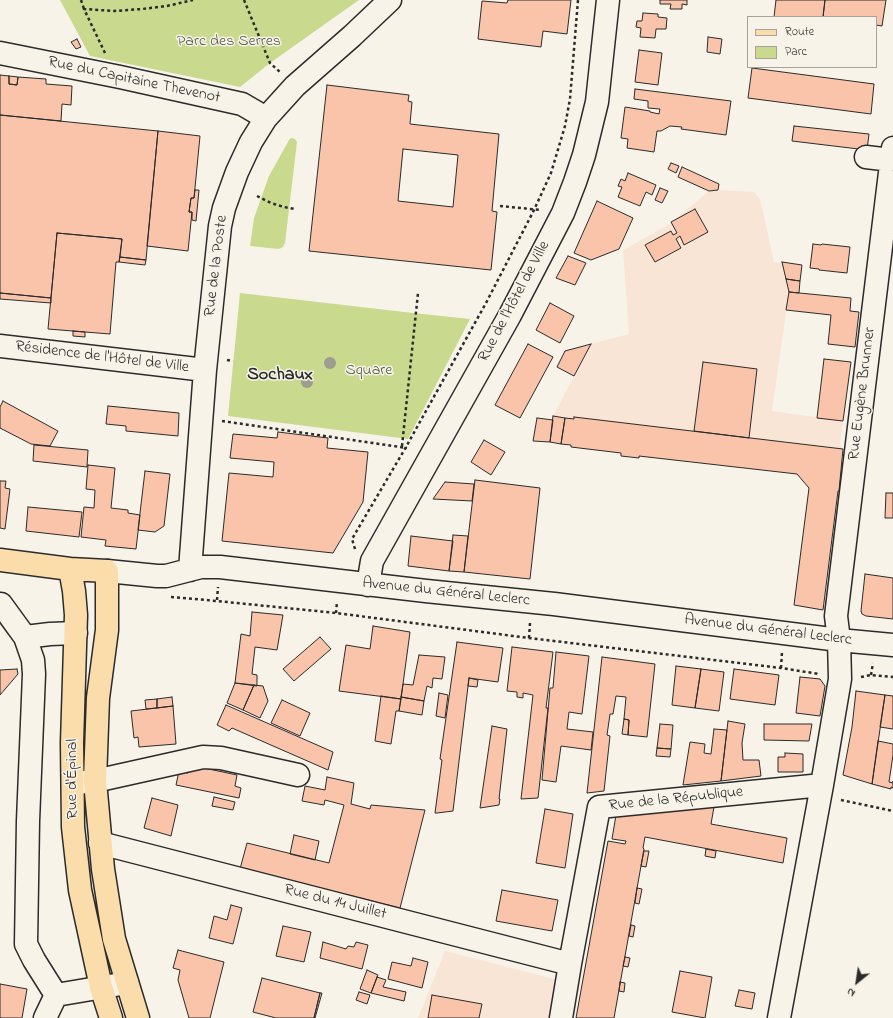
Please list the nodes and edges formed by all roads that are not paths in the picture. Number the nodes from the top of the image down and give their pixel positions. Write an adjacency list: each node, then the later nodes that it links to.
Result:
1 (390, 0): 4 (street, Rue de la Poste)
2 (608, 0): 14 (street, Rue de l'Hôtel de Ville)
3 (0, 52): 4 (street, Rue du Capitaine Thevenot)
4 (266, 118): 9 (street, Rue de la Poste)
5 (892, 154): 6 (street); 7 (street, Rue Eugène Brunner)
6 (866, 156)
7 (889, 210): 18 (street, Rue Eugène Brunner)
8 (0, 346): 9 (street, Résidence de l'Hôtel de Ville)
9 (205, 370): 12 (street, Rue de la Poste)
10 (0, 560): 11 (main road, Avenue du Général Leclerc)
11 (70, 569): 13 (main road, Avenue du Général Leclerc); 16 (main road, Rue d'Épinal)
12 (190, 570): 13 (street, Avenue du Général Leclerc); 14 (street, Avenue du Général Leclerc)
13 (107, 571): 21 (main road, Rue d'Épinal)
14 (368, 585): 18 (street, Avenue du Général Leclerc)
15 (1, 604): 17 (street)
16 (76, 633): 17 (street); 22 (main road, Rue d'Épinal)
17 (26, 637): 28 (street)
18 (839, 640): 19 (street, Avenue du Général Leclerc); 23 (street)
19 (893, 645)
20 (298, 775): 21 (street)
21 (95, 781): 22 (street); 24 (main road, Rue d'Épinal)
22 (73, 783): 27 (main road, Rue d'Épinal)
23 (821, 791): 25 (street, Rue de la République); 33 (street)
24 (100, 843): 25 (street, Rue du 14 Juillet); 26 (main road, Rue d'Épinal)
25 (570, 964): 32 (street, Rue de la République)
26 (127, 983): 27 (street); 31 (main road, Rue d'Épinal)
27 (101, 987): 28 (street); 30 (main road, Rue d'Épinal)
28 (56, 995): 29 (street)
29 (45, 1018)
30 (111, 1018)
31 (138, 1018)
32 (561, 1018)
33 (779, 1018)

